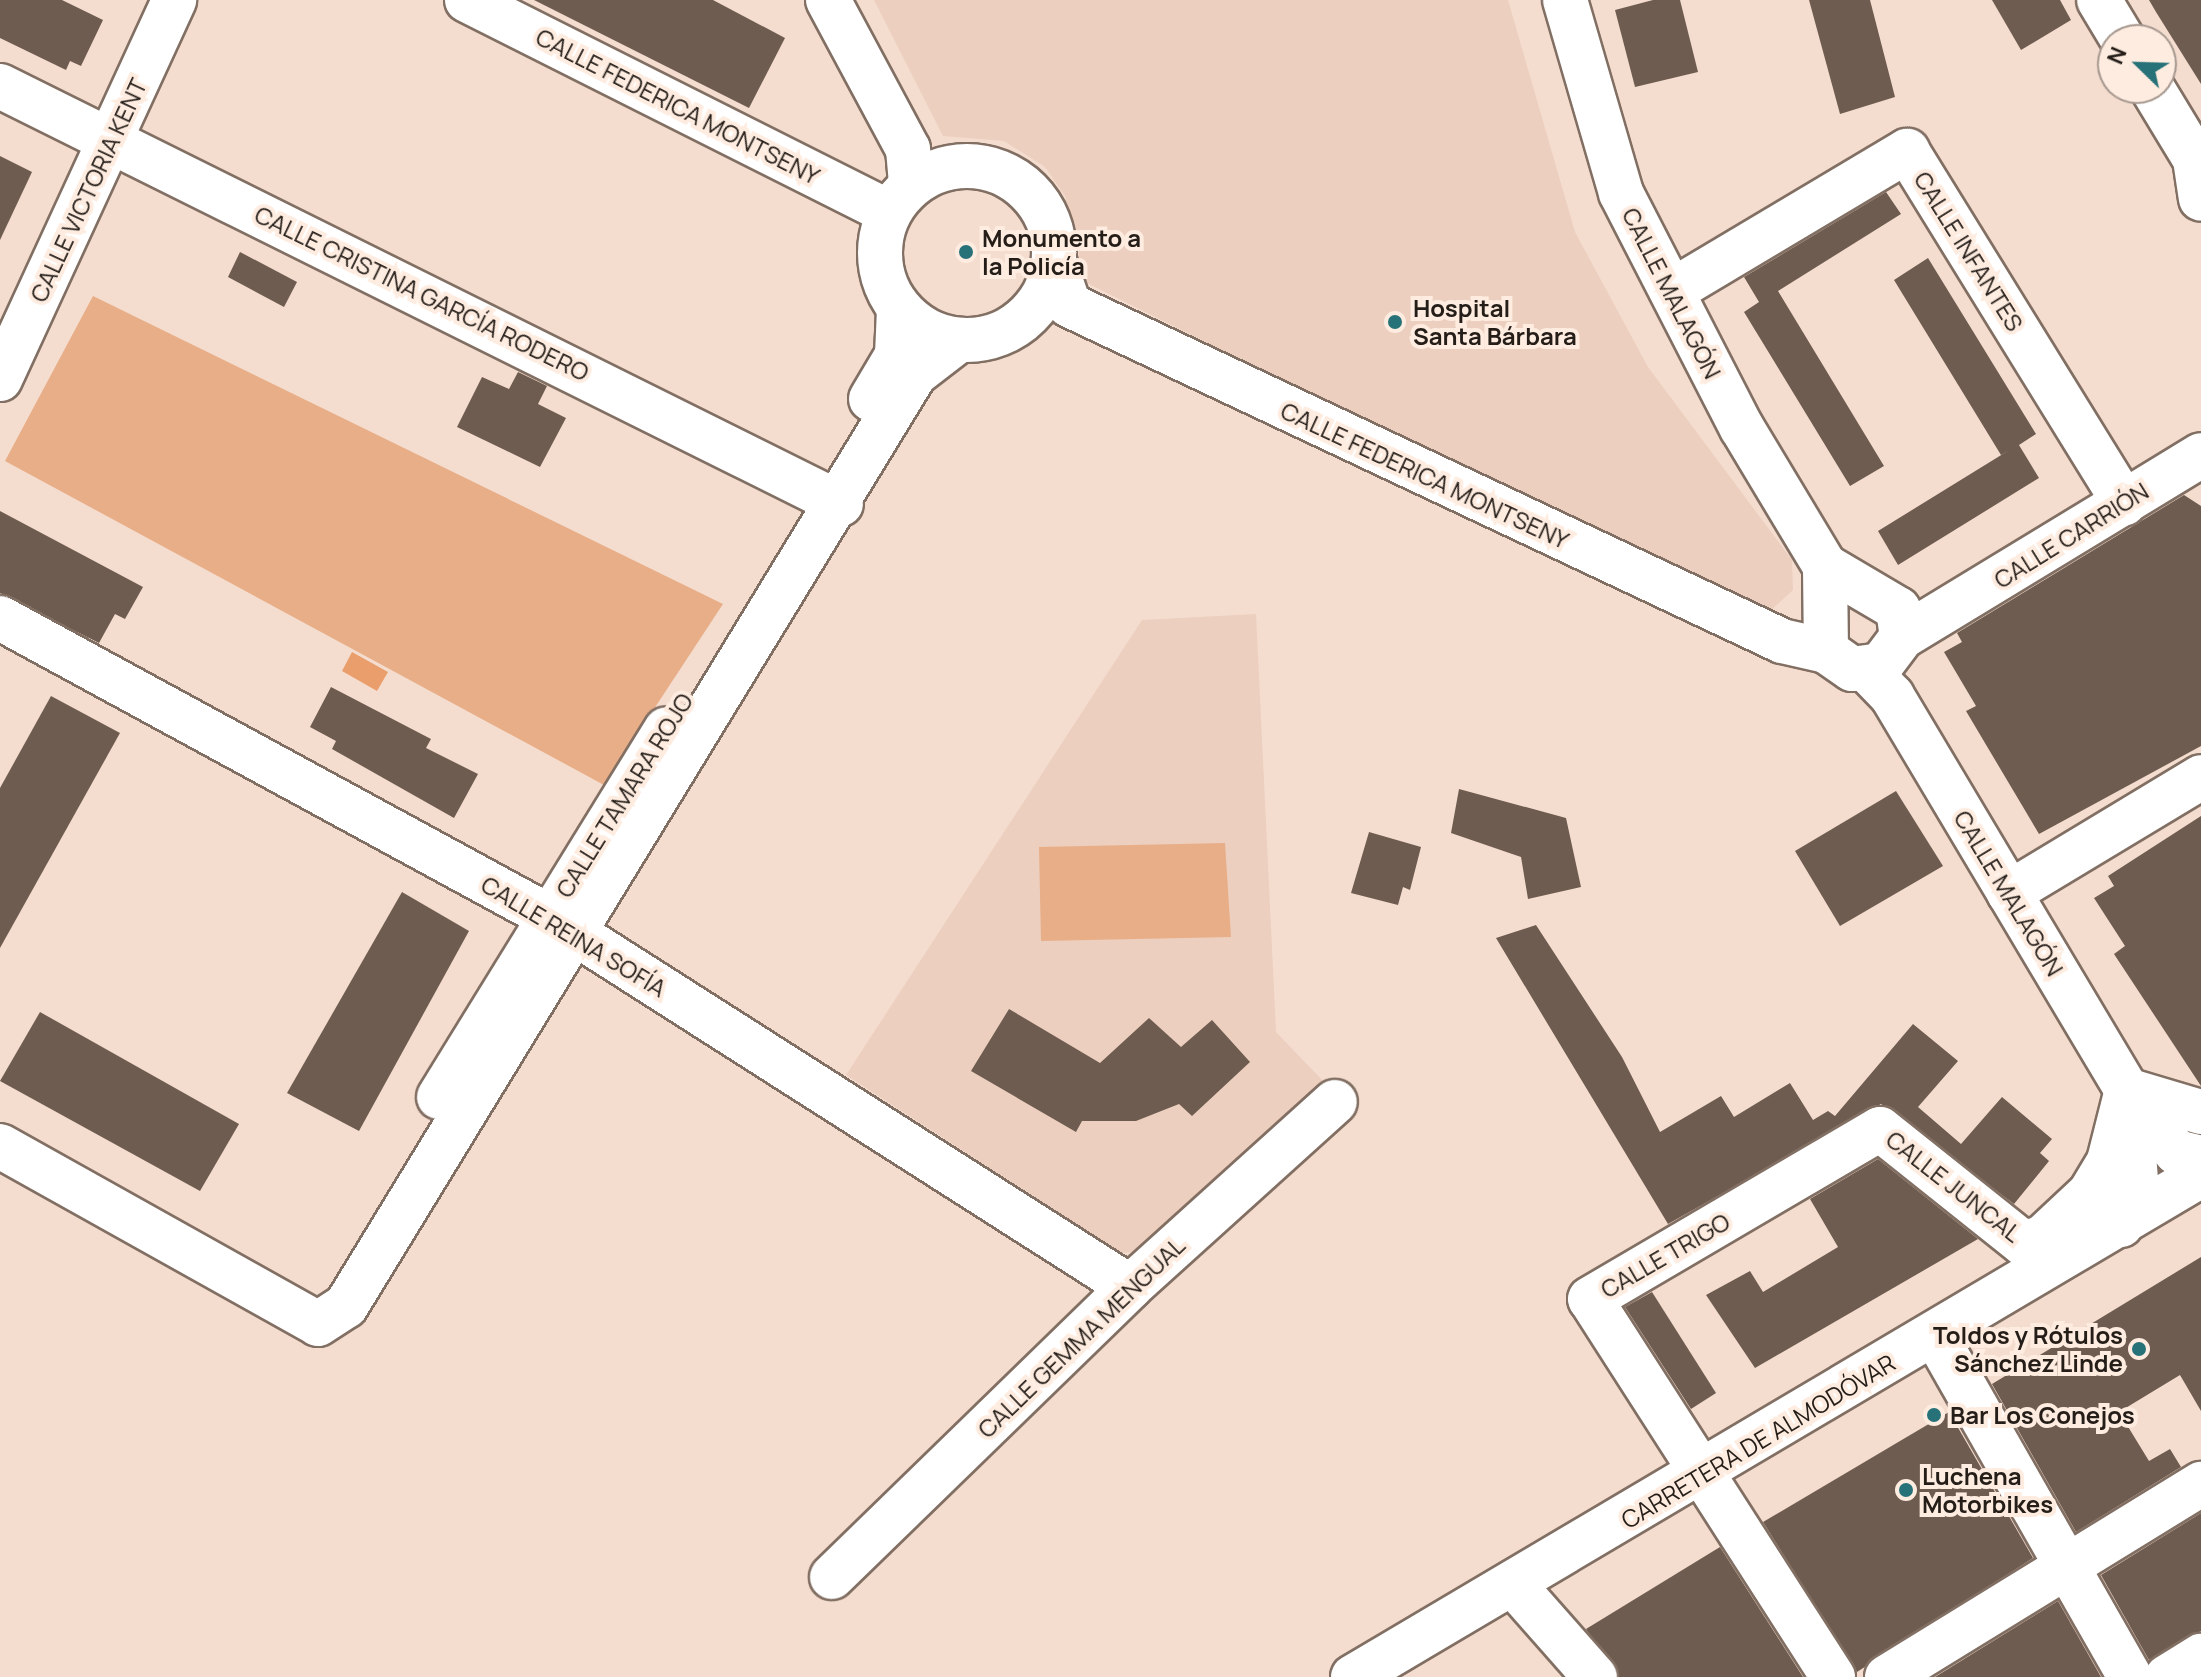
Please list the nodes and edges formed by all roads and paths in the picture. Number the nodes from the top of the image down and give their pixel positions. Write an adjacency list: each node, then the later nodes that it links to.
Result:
1 (174, 0): 9 (street, CALLE VICTORIA KENT)
2 (467, 0): 10 (street, CALLE FEDERICA MONTSENY)
3 (828, 0): 10 (street)
4 (1565, 0): 13 (street, CALLE MALAGÓN)
5 (2099, 0): 6 (street)
6 (2113, 24)
7 (0, 86): 9 (street, CALLE CRISTINA GARCÍA RODERO)
8 (2162, 104): 11 (street)
9 (114, 142): 18 (street, CALLE VICTORIA KENT); 20 (street, CALLE CRISTINA GARCÍA RODERO)
10 (912, 179): 12 (street); 15 (street)
11 (2201, 199)
12 (1054, 261): 14 (street); 16 (street)
13 (1672, 291): 21 (street, CALLE INFANTES); 22 (street, CALLE MALAGÓN)
14 (1069, 305): 16 (street); 24 (street, CALLE FEDERICA MONTSENY)
15 (899, 309): 17 (street); 20 (street, CALLE TAMARA ROJO)
16 (1023, 321): 17 (street)
17 (959, 340): 20 (street, CALLE TAMARA ROJO)
18 (0, 379)
19 (2201, 455): 21 (street, CALLE CARRIÓN)
20 (830, 496): 28 (street, CALLE TAMARA ROJO)
21 (2124, 503): 25 (street, CALLE CARRIÓN)
22 (1825, 566): 24 (street, CALLE MALAGÓN); 25 (street, CALLE MALAGÓN)
23 (0, 618): 28 (street, CALLE REINA SOFÍA)
24 (1814, 631): 25 (street); 25 (street)
25 (1885, 643): 27 (street, CALLE MALAGÓN)
26 (2201, 777): 27 (street)
27 (2009, 893): 29 (street, CALLE MALAGÓN)
28 (562, 925): 33 (street, CALLE TAMARA ROJO); 39 (street, CALLE REINA SOFÍA)
29 (2127, 1090): 31 (street); 32 (street, CALLE JUNCAL); 34 (street, CALLE MALAGÓN); 35 (street, CALLE MALAGÓN); 37 (street, CALLE MALAGÓN); 38 (street, CALLE MALAGÓN)
30 (1335, 1102): 39 (street, CALLE GEMMA MENGUAL)
31 (2201, 1112)
32 (1880, 1129): 41 (street, CALLE TRIGO)
33 (0, 1146)
34 (2201, 1148)
35 (2201, 1158)
36 (2201, 1175): 37 (street, CARRETERA DE ALMODÓVAR)
37 (2159, 1201): 38 (street, CARRETERA DE ALMODÓVAR)
38 (2121, 1225): 40 (street, CARRETERA DE ALMODÓVAR)
39 (1130, 1287): 44 (street, CALLE GEMMA MENGUAL)
40 (1935, 1335): 41 (street, CARRETERA DE ALMODÓVAR); 43 (street)
41 (1704, 1474): 45 (street, CARRETERA DE ALMODÓVAR); 49 (street)
42 (2201, 1484): 43 (street)
43 (2069, 1566): 50 (street); 51 (street)
44 (832, 1577)
45 (1513, 1584): 47 (street, CARRETERA DE ALMODÓVAR); 48 (street)
46 (2201, 1656): 52 (street)
47 (1353, 1677)
48 (1595, 1677)
49 (1833, 1677)
50 (1887, 1677)
51 (2130, 1677)
52 (2167, 1677)

